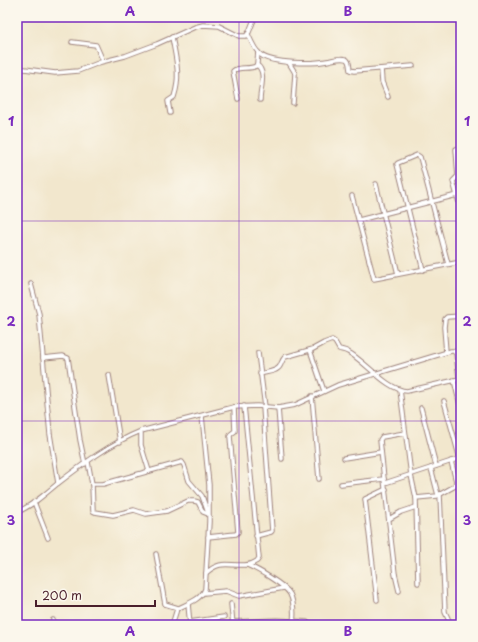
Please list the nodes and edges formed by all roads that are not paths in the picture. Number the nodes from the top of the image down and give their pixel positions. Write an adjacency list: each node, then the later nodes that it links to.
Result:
1 (254, 17): 2 (street)
2 (248, 34): 3 (street); 5 (street)
3 (172, 38): 6 (street); 16 (street)
4 (72, 42): 6 (street)
5 (258, 52): 7 (street); 8 (street)
6 (103, 61): 10 (street)
7 (289, 63): 11 (street); 15 (street)
8 (257, 65): 13 (street); 14 (street)
9 (413, 66): 11 (street)
10 (17, 68)
11 (381, 69): 12 (street)
12 (388, 97)
13 (238, 99)
14 (260, 100)
15 (293, 103)
16 (170, 113)
17 (461, 147): 19 (street)
18 (376, 184): 24 (street)
19 (459, 195): 21 (street); 23 (street)
20 (352, 196): 25 (street)
21 (433, 202): 22 (street); 22 (street); 27 (street)
22 (408, 208): 24 (street); 28 (street)
23 (461, 210)
24 (383, 214): 25 (street); 29 (street)
25 (358, 220): 29 (street)
26 (461, 262): 27 (street)
27 (448, 264): 28 (street)
28 (423, 270): 29 (street)
29 (398, 274)
30 (30, 284): 35 (street)
31 (461, 316): 33 (street)
32 (310, 350): 36 (street); 37 (street); 42 (street)
33 (446, 352): 37 (street); 39 (street)
34 (258, 353): 36 (street)
35 (43, 358): 60 (street); 67 (street)
36 (260, 374): 47 (street)
37 (375, 374): 41 (street); 42 (street)
38 (109, 375): 54 (street)
39 (460, 379): 40 (street)
40 (454, 380): 41 (street); 50 (street)
41 (400, 390): 53 (street)
42 (324, 391): 43 (street)
43 (312, 396): 48 (street); 65 (street)
44 (444, 401): 57 (street)
45 (244, 406): 46 (street); 47 (street); 81 (street)
46 (234, 407): 51 (street); 83 (street)
47 (264, 407): 48 (street); 81 (street)
48 (278, 408): 58 (street)
49 (421, 408): 61 (street)
50 (461, 409)
51 (202, 416): 52 (street); 79 (street)
52 (141, 431): 54 (street); 63 (street)
53 (405, 432): 55 (street); 64 (street)
54 (120, 442): 60 (street)
55 (381, 452): 56 (street); 66 (street)
56 (344, 458)
57 (460, 458): 59 (street)
58 (282, 459)
59 (451, 462): 61 (street); 70 (street)
60 (87, 463): 67 (street); 68 (street)
61 (436, 466): 62 (street)
62 (431, 468): 64 (street); 73 (street)
63 (149, 472): 68 (street); 79 (street)
64 (410, 475): 66 (street); 74 (street)
65 (319, 480)
66 (384, 481): 69 (street); 72 (street)
67 (58, 483): 76 (street)
68 (92, 484): 79 (street)
69 (341, 484)
70 (456, 484): 71 (street); 73 (street)
71 (461, 485)
72 (386, 489): 80 (street); 91 (street)
73 (439, 495): 74 (street); 107 (street)
74 (416, 498): 77 (street)
75 (17, 500): 78 (street)
76 (34, 502): 78 (street); 82 (street)
77 (416, 507): 80 (street); 87 (street)
78 (18, 511)
79 (209, 516): 83 (street)
80 (389, 519): 89 (street)
81 (256, 536): 85 (street)
82 (48, 538)
83 (208, 538): 86 (street)
84 (156, 554): 94 (street)
85 (247, 565): 86 (street); 88 (street)
86 (206, 573): 90 (street)
87 (418, 583)
88 (284, 588): 90 (street); 101 (street)
89 (399, 591)
90 (204, 593): 92 (street)
91 (377, 600)
92 (188, 604): 94 (street); 102 (street)
93 (231, 604): 100 (street)
94 (178, 608): 104 (street)
95 (224, 617): 96 (street)
96 (209, 619): 102 (street); 105 (street)
97 (53, 620): 103 (street)
98 (280, 621): 100 (street); 101 (street); 106 (street)
99 (307, 622): 101 (street)
100 (232, 623)
101 (293, 623)
102 (190, 624)
103 (54, 625)
104 (172, 625)
105 (210, 625)
106 (276, 625)
107 (451, 625)

